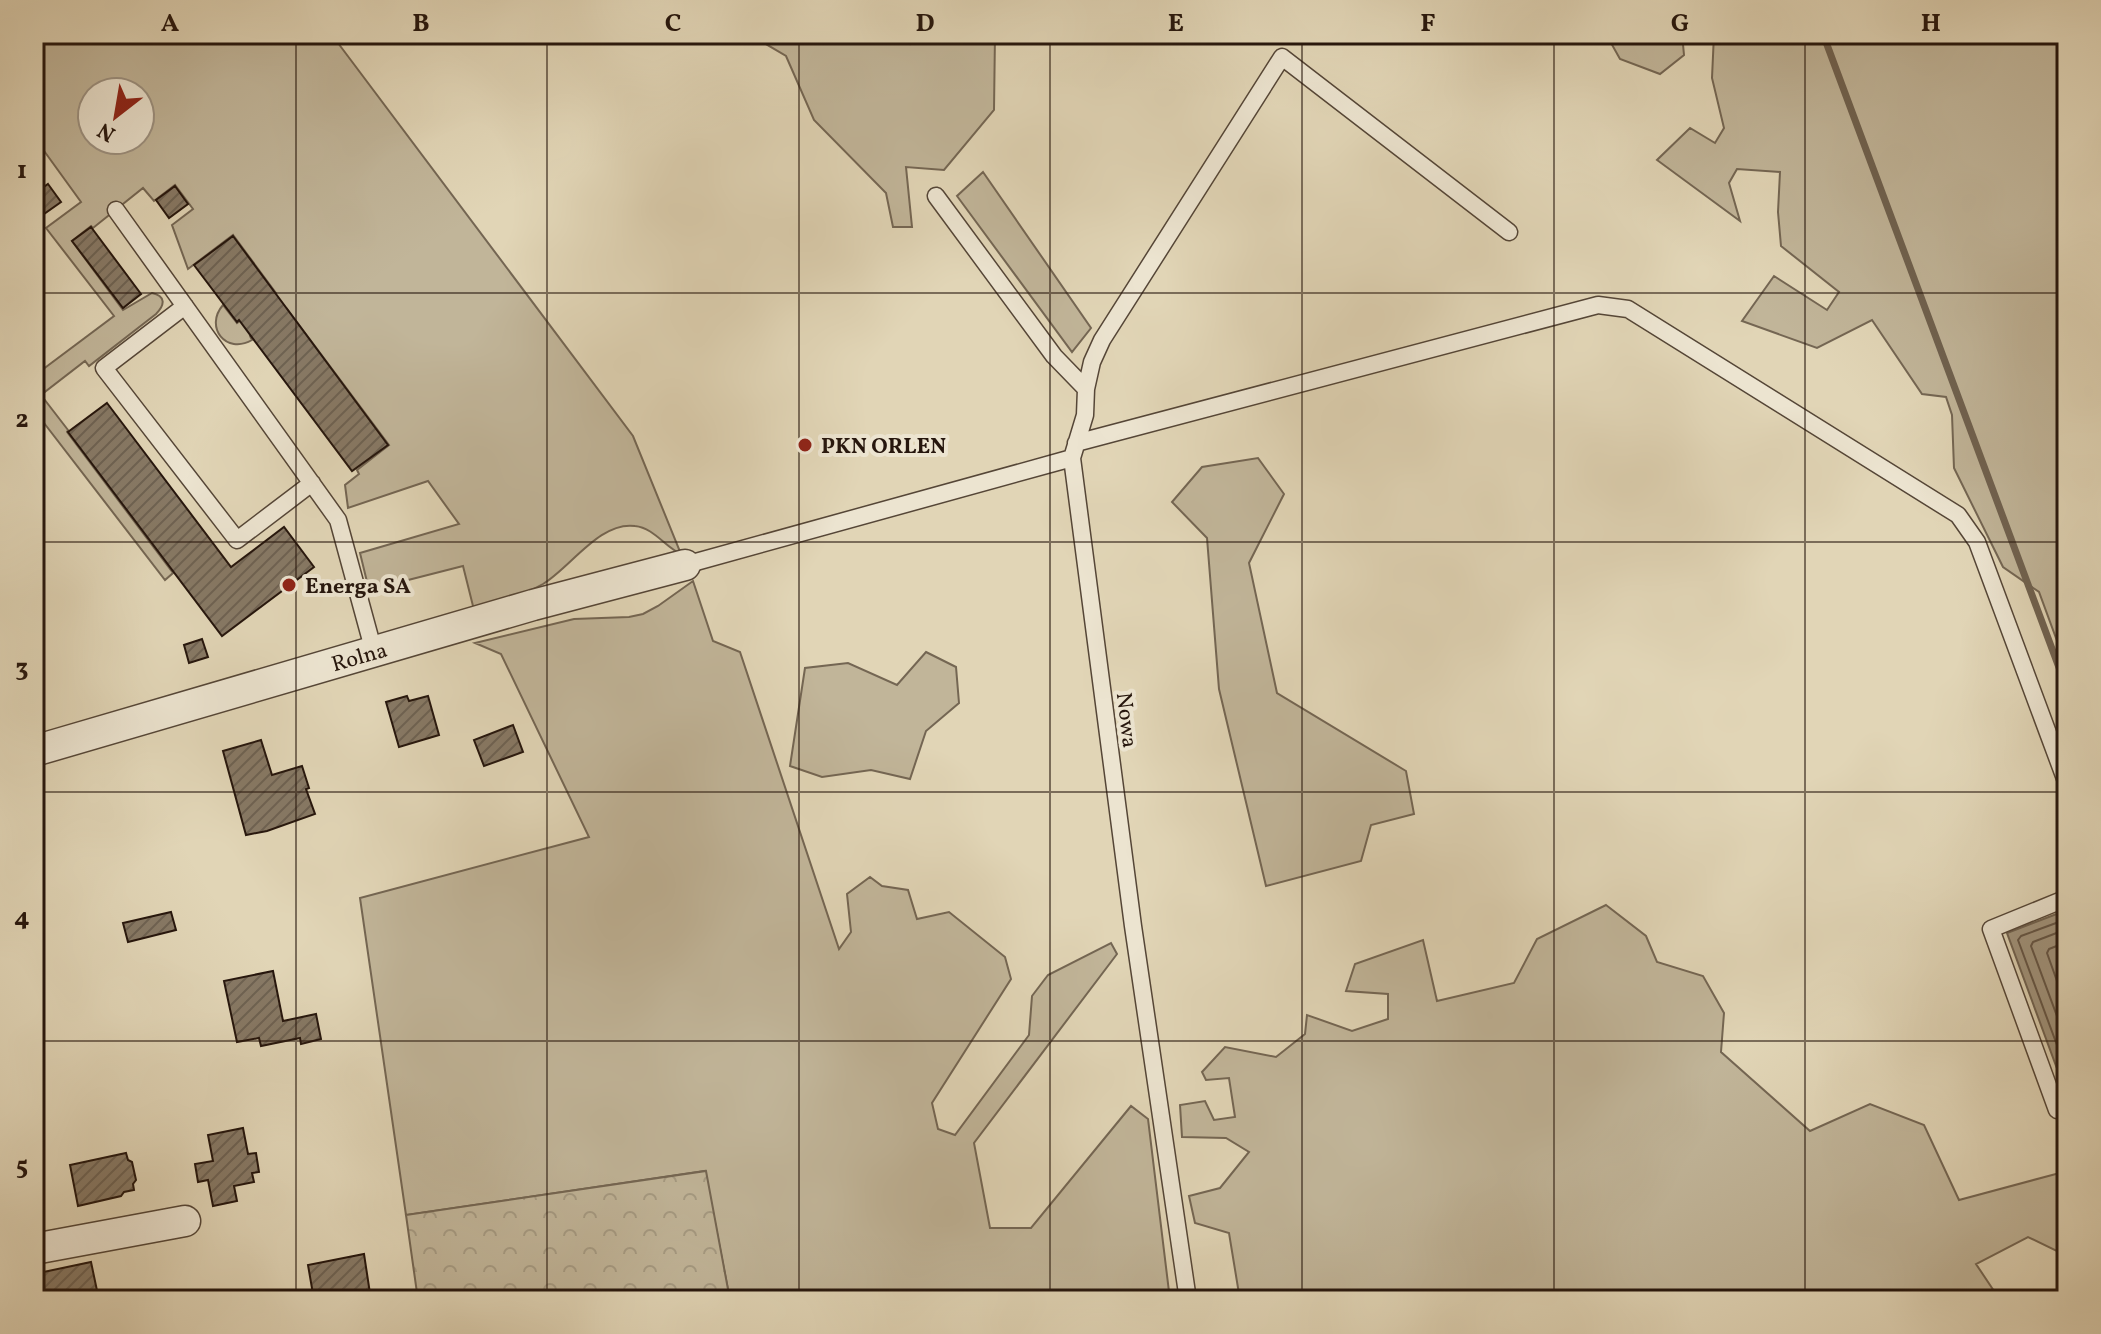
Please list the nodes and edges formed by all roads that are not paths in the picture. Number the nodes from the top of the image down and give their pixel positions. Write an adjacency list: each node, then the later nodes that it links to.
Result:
1 (936, 196): 5 (lane)
2 (116, 210): 4 (lane)
3 (1509, 232): 5 (lane, Nowa)
4 (185, 306): 7 (lane); 7 (lane)
5 (1086, 389): 6 (lane, Nowa)
6 (1074, 451): 8 (lane); 11 (lane); 16 (lane, Nowa)
7 (312, 483): 9 (lane)
8 (685, 565): 9 (street, Rolna)
9 (374, 652): 10 (street, Rolna)
10 (34, 751)
11 (2067, 784)
12 (2067, 898): 13 (lane)
13 (2067, 1106)
14 (185, 1221): 15 (street)
15 (34, 1249)
16 (1188, 1300)

